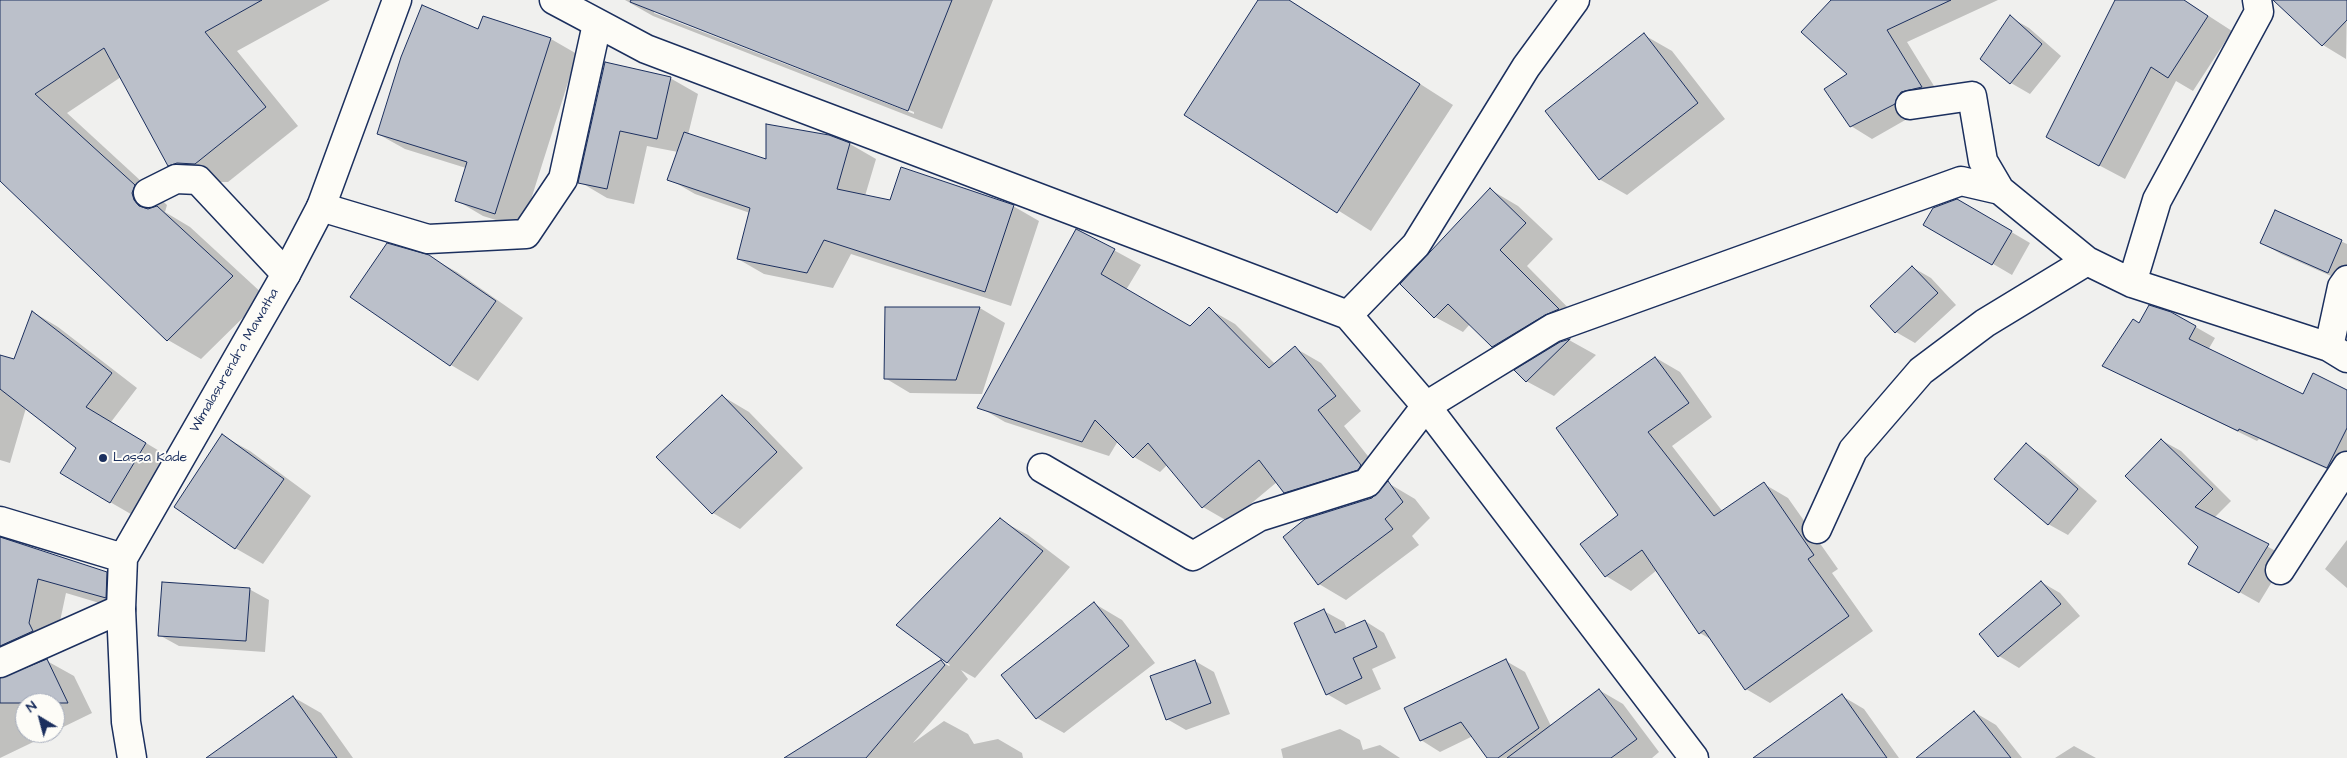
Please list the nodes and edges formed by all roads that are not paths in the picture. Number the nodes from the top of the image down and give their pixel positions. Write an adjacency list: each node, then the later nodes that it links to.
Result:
1 (397, 0): 9 (street, Wimalasurendra Mawatha)
2 (554, 0): 5 (street)
3 (1575, 0): 14 (street)
4 (2257, 0): 13 (street)
5 (598, 24): 9 (street); 14 (street)
6 (1910, 105): 7 (street)
7 (2000, 190): 10 (street); 16 (street)
8 (148, 193): 11 (street)
9 (321, 207): 11 (street, Wimalasurendra Mawatha)
10 (2087, 261): 13 (street); 20 (street)
11 (286, 274): 21 (street, Wimalasurendra Mawatha)
12 (2347, 280): 15 (street)
13 (2132, 282): 15 (street)
14 (1348, 315): 16 (street)
15 (2338, 352)
16 (1426, 406): 18 (street); 26 (street)
17 (2347, 466): 22 (street)
18 (1042, 468)
19 (0, 522): 21 (street)
20 (1817, 529)
21 (123, 558): 23 (street, Wimalasurendra Mawatha)
22 (2280, 570)
23 (121, 609): 24 (street); 25 (street, Wimalasurendra Mawatha)
24 (0, 664)
25 (132, 758)
26 (1694, 758)

